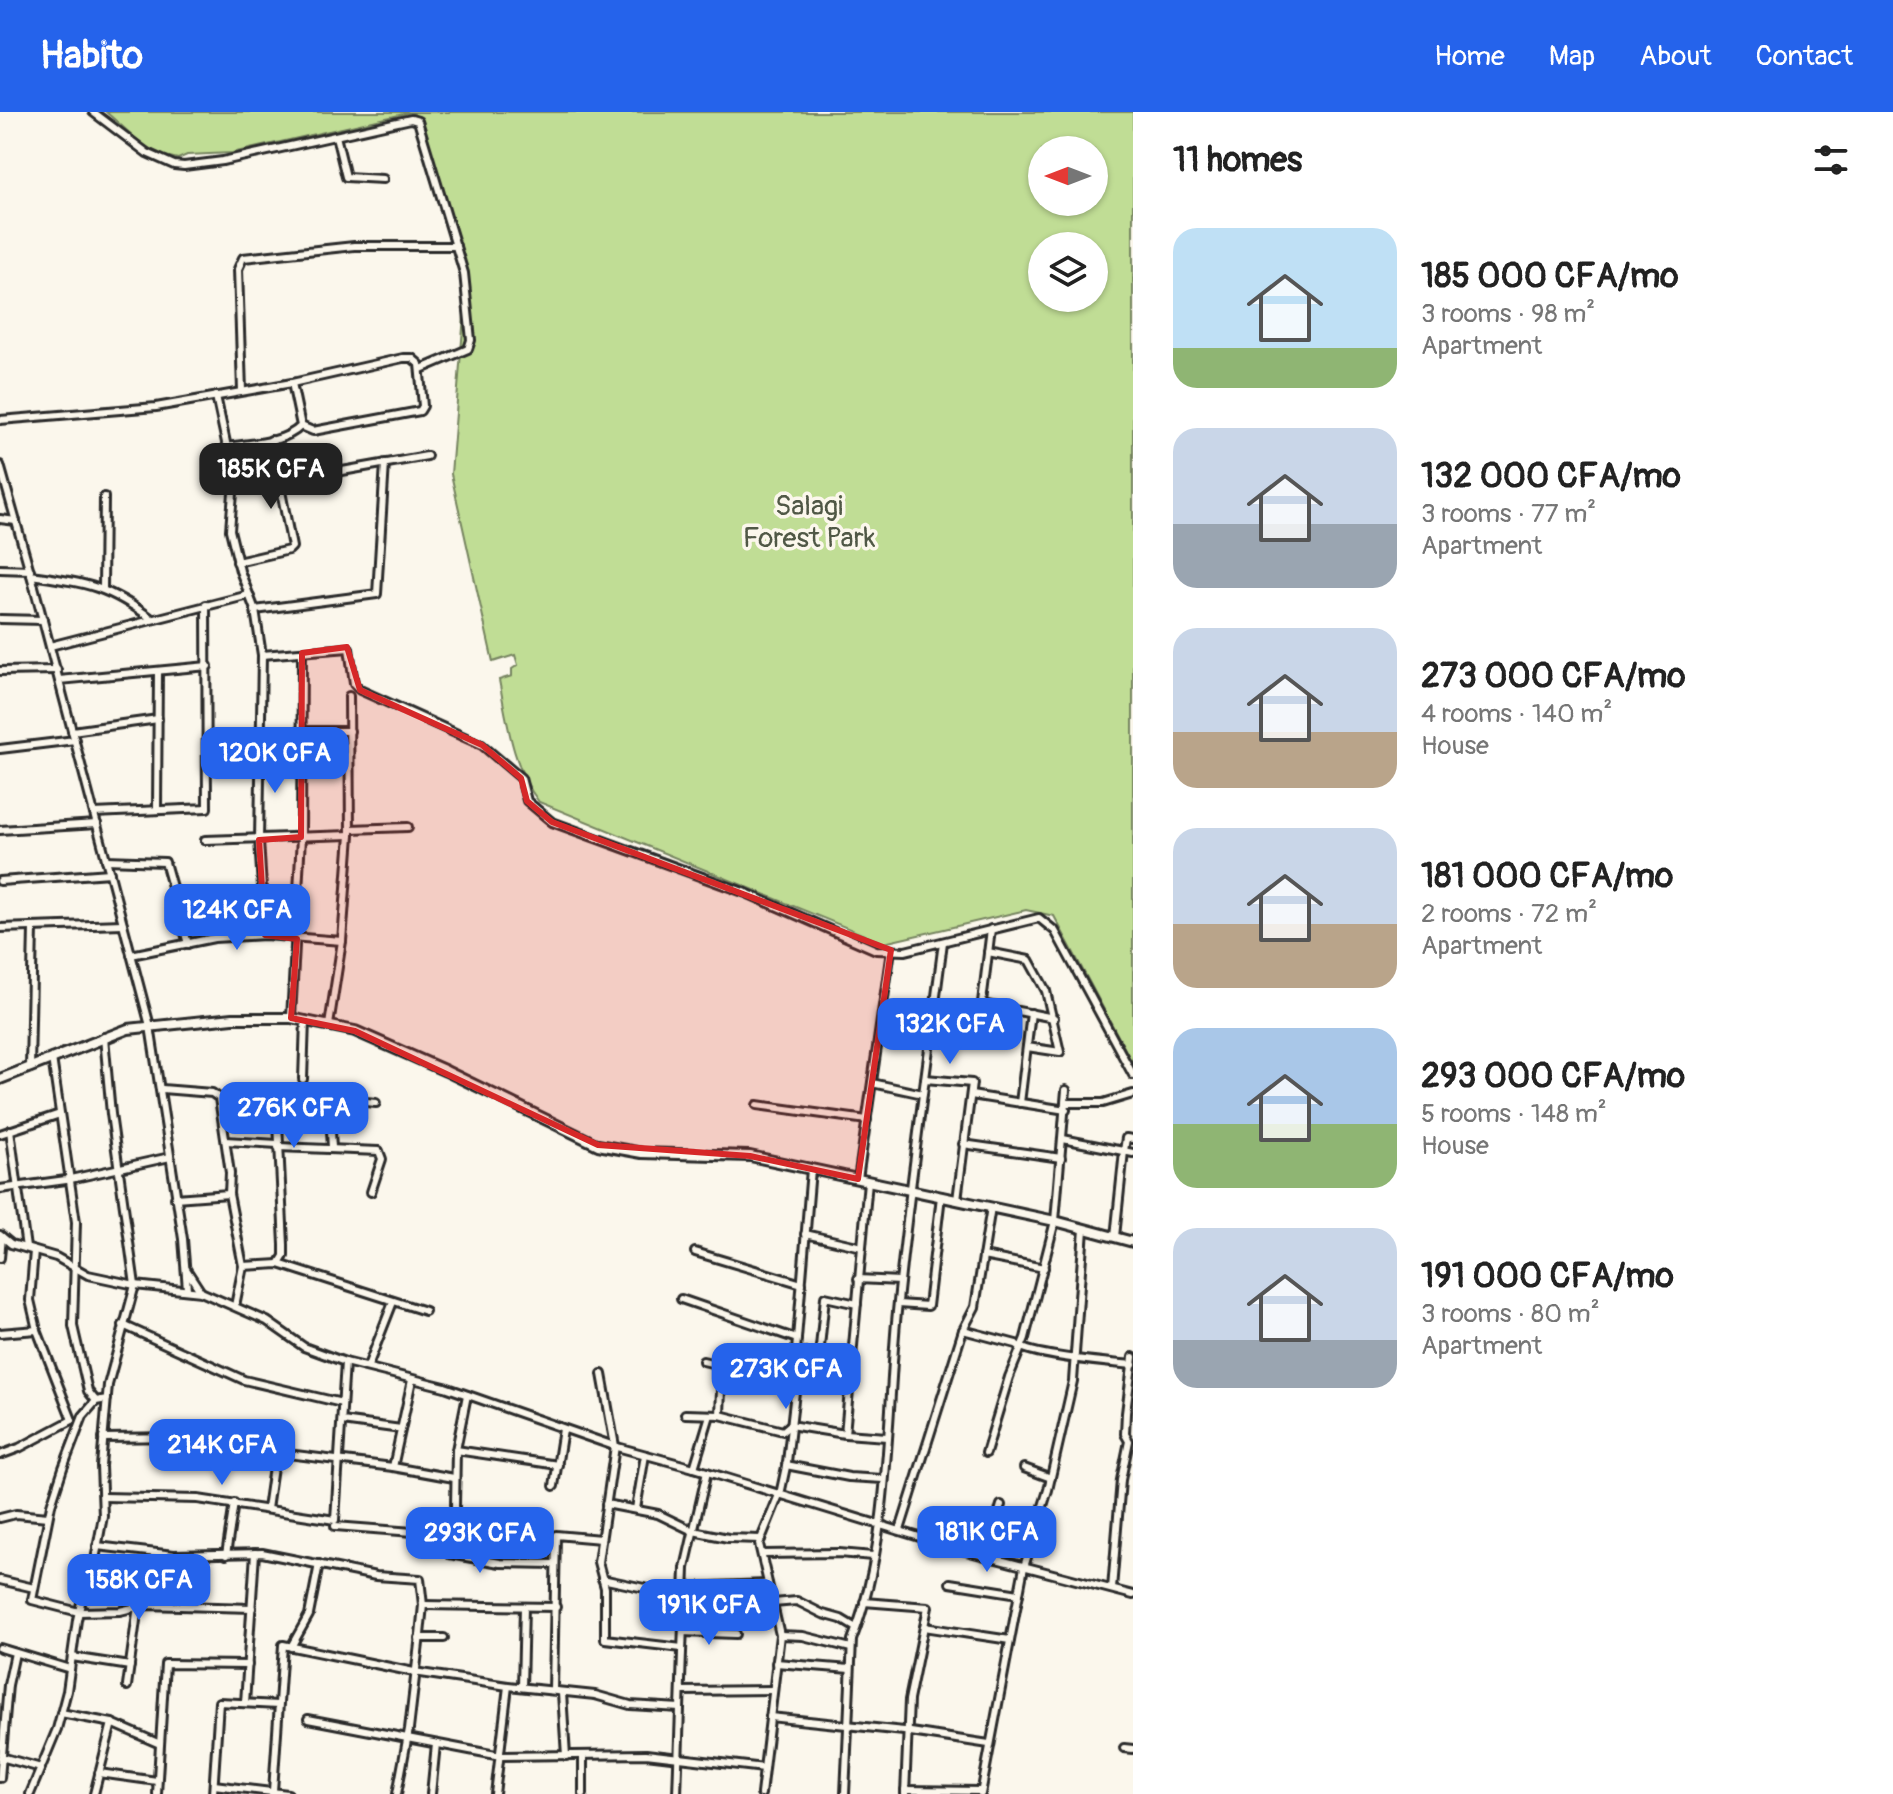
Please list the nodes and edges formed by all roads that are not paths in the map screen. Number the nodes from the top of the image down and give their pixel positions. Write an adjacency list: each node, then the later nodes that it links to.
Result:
1 (93, 112): 2 (street)
2 (336, 136): 3 (street); 4 (street)
3 (383, 179)
4 (456, 246): 5 (street); 7 (street)
5 (421, 369): 6 (street); 10 (street)
6 (292, 383): 7 (street); 10 (street)
7 (242, 391): 8 (street)
8 (216, 396): 9 (street); 12 (street)
9 (0, 420)
10 (301, 426): 11 (street)
11 (271, 440): 12 (street); 16 (street)
12 (227, 447): 20 (street)
13 (427, 456): 14 (street)
14 (385, 463): 16 (street); 26 (street)
15 (0, 466): 19 (street)
16 (280, 482): 20 (street)
17 (104, 497): 23 (street)
18 (0, 519): 19 (street)
19 (16, 521): 22 (street)
20 (237, 562): 24 (street)
21 (0, 569): 22 (street)
22 (31, 572): 23 (street); 29 (street)
23 (103, 589): 28 (street)
24 (249, 595): 25 (street); 26 (street)
25 (206, 605): 28 (street); 33 (street)
26 (255, 610): 32 (street)
27 (0, 619): 29 (street)
28 (152, 619): 30 (street)
29 (43, 620): 30 (street)
30 (50, 646): 34 (street)
31 (302, 653): 32 (street); 41 (street); 66 (street)
32 (262, 655): 53 (street)
33 (208, 666): 36 (street); 45 (street)
34 (57, 670): 35 (street); 37 (street)
35 (0, 671)
36 (158, 671): 37 (street); 39 (street)
37 (59, 680): 40 (street)
38 (349, 696): 42 (street)
39 (158, 719): 40 (street); 45 (street)
40 (72, 731): 43 (street)
41 (302, 731): 42 (street); 51 (street)
42 (350, 731): 50 (street)
43 (75, 740): 44 (street); 46 (street)
44 (0, 749)
45 (157, 809): 46 (street)
46 (94, 813): 47 (street)
47 (97, 824): 49 (street); 54 (street)
48 (408, 827): 50 (street)
49 (0, 830)
50 (350, 832): 51 (street); 63 (street)
51 (301, 837): 53 (street); 62 (street)
52 (205, 840): 53 (street)
53 (259, 840): 61 (street)
54 (106, 860): 55 (street); 65 (street)
55 (110, 873): 56 (street); 57 (street)
56 (0, 881)
57 (123, 924): 59 (street); 68 (street)
58 (0, 928): 59 (street)
59 (33, 928): 80 (street)
60 (991, 929): 64 (street); 67 (street); 81 (street)
61 (265, 935): 62 (street); 65 (street)
62 (297, 939): 63 (street); 71 (street)
63 (342, 941): 74 (street)
64 (943, 942): 66 (street); 84 (street)
65 (188, 944): 68 (street)
66 (891, 950): 85 (street)
67 (988, 952): 69 (street); 72 (street)
68 (131, 955): 75 (street)
69 (982, 1004): 70 (street); 77 (street)
70 (1031, 1013): 72 (street); 78 (street)
71 (291, 1018): 73 (street); 75 (street)
72 (1054, 1018): 78 (street)
73 (305, 1020): 74 (street); 83 (street)
74 (329, 1025): 111 (street)
75 (150, 1026): 76 (street); 86 (street)
76 (104, 1037): 79 (street); 110 (street)
77 (977, 1043)
78 (1027, 1047): 93 (street)
79 (52, 1058): 80 (street); 96 (street)
80 (30, 1069): 82 (street)
81 (1133, 1075)
82 (0, 1079)
83 (303, 1079)
84 (925, 1079): 88 (street); 90 (street)
85 (872, 1083): 88 (street); 97 (street)
86 (162, 1089): 102 (street); 108 (street)
87 (1066, 1090): 95 (street)
88 (923, 1094): 117 (street)
89 (1133, 1094): 95 (street)
90 (971, 1095): 93 (street); 103 (street)
91 (329, 1098): 92 (street); 104 (street); 105 (street)
92 (376, 1103)
93 (1020, 1103): 95 (street)
94 (757, 1105): 97 (street)
95 (1066, 1107): 100 (street)
96 (60, 1114): 98 (street); 112 (street)
97 (867, 1120): 113 (street)
98 (10, 1130): 99 (street); 115 (street)
99 (0, 1134)
100 (1063, 1139): 106 (street); 109 (street)
101 (1133, 1139): 106 (street)
102 (226, 1141): 104 (street); 119 (street)
103 (963, 1144): 109 (street); 122 (street)
104 (278, 1146): 105 (street); 136 (street)
105 (332, 1148): 118 (street)
106 (1124, 1151): 107 (street); 128 (street)
107 (1133, 1153)
108 (170, 1157): 110 (street); 121 (street)
109 (1061, 1158): 124 (street)
110 (120, 1169): 112 (street); 144 (street)
111 (811, 1169): 113 (street); 126 (street)
112 (72, 1179): 115 (street); 137 (street)
113 (858, 1179): 114 (street)
114 (868, 1181): 117 (street); 130 (street)
115 (17, 1186): 116 (street); 131 (street)
116 (0, 1189)
117 (909, 1190): 120 (street); 142 (street)
118 (371, 1192)
119 (229, 1194): 121 (street); 138 (street)
120 (941, 1196): 122 (street); 150 (street)
121 (175, 1198): 139 (street)
122 (957, 1200): 123 (street)
123 (991, 1207): 124 (street); 134 (street)
124 (1055, 1221): 125 (street); 140 (street)
125 (1084, 1229): 128 (street); 161 (street)
126 (805, 1234): 130 (street); 143 (street)
127 (1, 1236): 131 (street); 135 (street)
128 (1115, 1237): 129 (street)
129 (1133, 1242)
130 (862, 1247): 141 (street)
131 (26, 1248): 132 (street)
132 (34, 1251): 137 (street); 154 (street)
133 (695, 1252): 143 (street)
134 (983, 1256): 140 (street); 155 (street)
135 (0, 1258)
136 (279, 1264): 138 (street); 148 (street)
137 (73, 1266): 144 (street); 174 (street)
138 (243, 1266): 151 (street)
139 (185, 1268): 145 (street); 146 (street)
140 (1044, 1268): 158 (street)
141 (858, 1279): 142 (street); 149 (street)
142 (900, 1281): 150 (street)
143 (802, 1284): 157 (street)
144 (135, 1285): 145 (street); 153 (street)
145 (187, 1289): 146 (street)
146 (201, 1292): 151 (street)
147 (681, 1299): 157 (street)
148 (393, 1302): 152 (street); 167 (street)
149 (857, 1304): 160 (street); 164 (street)
150 (898, 1304): 186 (street)
151 (235, 1306): 165 (street)
152 (425, 1311)
153 (123, 1325): 173 (street); 175 (street)
154 (37, 1330): 156 (street); 180 (street)
155 (963, 1330): 158 (street); 218 (street)
156 (0, 1333)
157 (797, 1339): 159 (street)
158 (1021, 1349): 161 (street); 192 (street)
159 (796, 1351): 160 (street); 171 (street)
160 (819, 1357): 164 (street)
161 (1075, 1357): 166 (street); 203 (street)
162 (1133, 1357): 166 (street)
163 (703, 1361): 168 (street)
164 (852, 1361): 185 (street)
165 (345, 1362): 167 (street); 175 (street)
166 (1133, 1365): 188 (street)
167 (368, 1366): 170 (street)
168 (727, 1367): 171 (street); 178 (street)
169 (602, 1374): 189 (street)
170 (412, 1380): 172 (street); 183 (street)
171 (796, 1383): 182 (street)
172 (467, 1395): 184 (street); 190 (street)
173 (107, 1399): 174 (street); 187 (street)
174 (96, 1401): 179 (street)
175 (342, 1403): 181 (street)
176 (685, 1414): 177 (street)
177 (710, 1415): 178 (street); 199 (street)
178 (720, 1415): 182 (street)
179 (83, 1416): 180 (street); 214 (street)
180 (72, 1420): 193 (street)
181 (342, 1421): 183 (street); 195 (street)
182 (790, 1425): 185 (street); 197 (street)
183 (401, 1429): 198 (street)
184 (563, 1429): 189 (street); 196 (street)
185 (845, 1434): 186 (street)
186 (887, 1437): 204 (street)
187 (103, 1438): 191 (street); 207 (street)
188 (1131, 1444): 237 (street)
189 (615, 1446): 194 (street); 209 (street)
190 (456, 1450): 196 (street); 202 (street)
191 (275, 1453): 195 (street); 212 (street)
192 (986, 1453)
193 (0, 1455)
194 (645, 1455): 199 (street); 213 (street)
195 (339, 1461): 198 (street); 212 (street)
196 (558, 1465): 205 (street)
197 (786, 1465): 204 (street); 206 (street)
198 (393, 1467): 202 (street)
199 (694, 1468): 201 (street)
200 (1024, 1468): 203 (street)
201 (707, 1472): 206 (street); 219 (street)
202 (454, 1478): 220 (street)
203 (1051, 1478): 231 (street)
204 (883, 1479): 216 (street)
205 (554, 1486)
206 (780, 1494): 216 (street); 222 (street)
207 (104, 1497): 208 (street); 223 (street)
208 (234, 1503): 212 (street); 226 (street)
209 (606, 1504): 213 (street); 221 (street)
210 (1001, 1505): 228 (street)
211 (0, 1508): 215 (street)
212 (267, 1509)
213 (636, 1509): 219 (street)
214 (48, 1517): 215 (street); 236 (street)
215 (2, 1518)
216 (879, 1524): 218 (street); 227 (street)
217 (335, 1526): 220 (street)
218 (900, 1530): 228 (street)
219 (693, 1531): 222 (street); 238 (street)
220 (452, 1535): 230 (street)
221 (601, 1539): 230 (street); 232 (street)
222 (761, 1539): 225 (street)
223 (97, 1546): 226 (street); 248 (street)
224 (255, 1553): 226 (street); 229 (street); 247 (street)
225 (762, 1554): 227 (street); 235 (street)
226 (226, 1555)
227 (873, 1556): 241 (street)
228 (986, 1556): 231 (street)
229 (319, 1564): 243 (street); 257 (street)
230 (555, 1564): 246 (street)
231 (1024, 1567): 237 (street); 239 (street)
232 (602, 1579): 238 (street); 259 (street)
233 (0, 1580): 236 (street)
234 (950, 1583): 239 (street)
235 (768, 1584): 238 (street); 242 (street)
236 (34, 1588): 248 (street)
237 (1112, 1589): 240 (street)
238 (684, 1590): 251 (street)
239 (1019, 1594): 256 (street)
240 (1133, 1595)
241 (864, 1602): 249 (street); 250 (street)
242 (773, 1603): 250 (street); 253 (street)
243 (423, 1605): 245 (street); 254 (street)
244 (138, 1606): 247 (street); 248 (street); 265 (street)
245 (524, 1607): 246 (street); 271 (street)
246 (556, 1607): 272 (street)
247 (252, 1608): 264 (street)
248 (79, 1612): 262 (street)
249 (924, 1627): 256 (street); 284 (street)
250 (856, 1628): 260 (street)
251 (683, 1632): 252 (street); 259 (street)
252 (736, 1634)
253 (780, 1635): 260 (street); 263 (street)
254 (419, 1638): 255 (street); 268 (street)
255 (444, 1638)
256 (1010, 1640): 288 (street)
257 (291, 1647): 268 (street); 277 (street)
258 (0, 1648): 261 (street)
259 (682, 1648): 274 (street)
260 (851, 1648): 267 (street)
261 (15, 1653): 266 (street); 294 (street)
262 (72, 1657): 265 (street); 266 (street)
263 (776, 1663): 267 (street); 273 (street)
264 (248, 1665): 276 (street); 286 (street)
265 (130, 1666): 269 (street)
266 (70, 1669): 279 (street)
267 (850, 1669): 283 (street)
268 (414, 1672): 270 (street); 285 (street)
269 (127, 1686)
270 (508, 1686): 271 (street); 292 (street)
271 (522, 1687): 272 (street)
272 (553, 1690): 275 (street)
273 (773, 1690): 274 (street); 280 (street)
274 (681, 1691): 278 (street)
275 (562, 1693): 278 (street); 293 (street)
276 (245, 1703): 277 (street); 301 (street)
277 (278, 1705): 302 (street)
278 (680, 1708): 295 (street)
279 (61, 1713): 282 (street); 296 (street)
280 (770, 1717): 283 (street); 297 (street)
281 (308, 1719): 285 (street)
282 (112, 1723): 286 (street); 298 (street)
283 (849, 1725): 284 (street); 316 (street)
284 (906, 1731): 288 (street); 303 (street)
285 (407, 1739): 287 (street); 310 (street)
286 (160, 1744): 300 (street)
287 (436, 1744): 292 (street); 311 (street)
288 (989, 1744): 304 (street)
289 (1124, 1748): 290 (street)
290 (1133, 1749)
291 (583, 1755): 293 (street); 295 (street); 313 (street)
292 (501, 1756): 293 (street); 312 (street)
293 (566, 1756)
294 (1, 1757): 296 (street); 299 (street)
295 (678, 1757): 297 (street); 314 (street)
296 (41, 1768): 305 (street)
297 (764, 1768): 315 (street)
298 (99, 1773): 300 (street); 306 (street)
299 (0, 1778)
300 (157, 1781): 307 (street)
301 (214, 1785): 302 (street); 308 (street)
302 (273, 1791): 309 (street)
303 (905, 1792): 304 (street)
304 (981, 1792)
305 (30, 1794)
306 (94, 1794)
307 (157, 1794)
308 (213, 1794)
309 (288, 1794)
310 (397, 1794)
311 (431, 1794)
312 (495, 1794)
313 (583, 1794)
314 (677, 1794)
315 (761, 1794)
316 (845, 1794)

